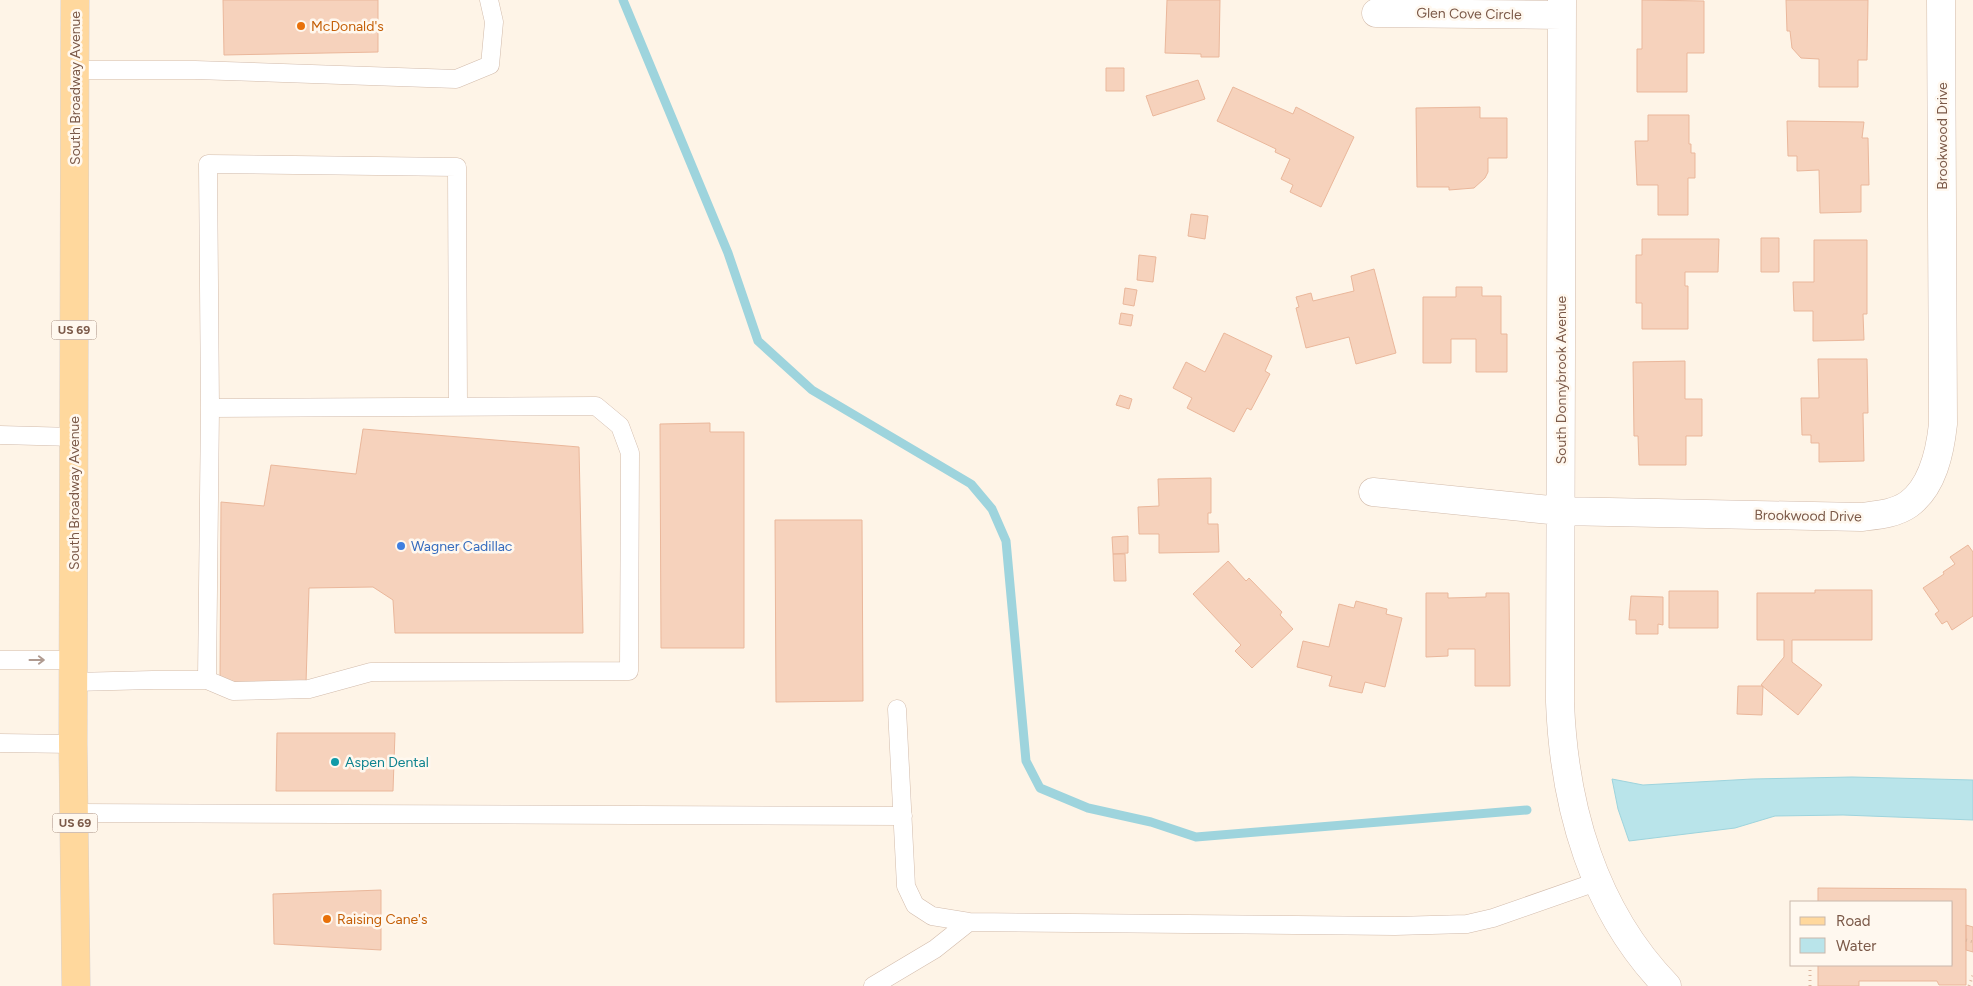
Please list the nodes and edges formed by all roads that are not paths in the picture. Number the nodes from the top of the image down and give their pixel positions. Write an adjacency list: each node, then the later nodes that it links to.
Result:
1 (75, 0): 6 (main road, South Broadway Avenue / US 69)
2 (490, 0): 6 (lane)
3 (1942, 0): 12 (street, Brookwood Drive)
4 (1562, 8): 5 (street, Glen Cove Circle); 12 (street, South Donnybrook Avenue)
5 (1376, 13)
6 (75, 70): 10 (main road, South Broadway Avenue / US 69)
7 (458, 406): 8 (lane); 8 (lane); 15 (lane)
8 (210, 408): 15 (lane)
9 (0, 435): 10 (lane)
10 (74, 437): 14 (main road, South Broadway Avenue / US 69)
11 (1374, 492): 12 (street, Brookwood Drive)
12 (1560, 511): 21 (street, South Donnybrook Avenue)
13 (0, 660): 14 (lane, one-way to 14)
14 (74, 671): 15 (lane); 18 (main road, South Broadway Avenue / US 69)
15 (207, 680)
16 (897, 710): 20 (lane)
17 (0, 742): 18 (lane)
18 (73, 744): 19 (main road, South Broadway Avenue / US 69)
19 (75, 813): 20 (lane); 23 (main road, South Broadway Avenue / US 69)
20 (902, 816): 22 (lane)
21 (1599, 881): 22 (lane); 25 (street, South Donnybrook Avenue)
22 (969, 922): 24 (lane)
23 (76, 986)
24 (873, 986)
25 (1667, 986)

